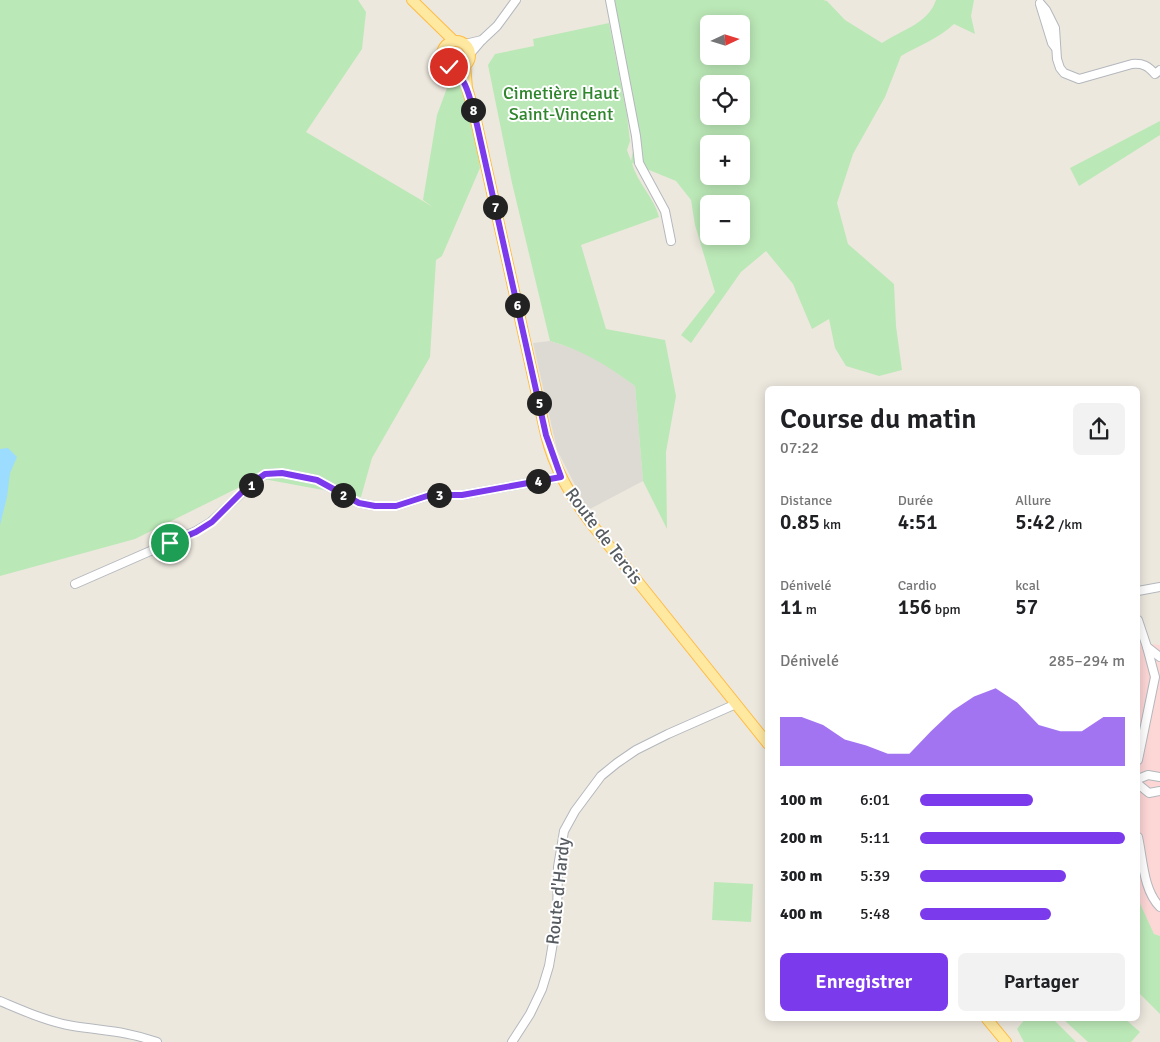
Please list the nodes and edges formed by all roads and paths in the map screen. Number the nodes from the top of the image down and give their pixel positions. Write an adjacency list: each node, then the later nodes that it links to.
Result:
1 (412, 0): 5 (main road)
2 (516, 0): 6 (street)
3 (610, 0): 15 (street)
4 (1039, 2): 13 (street)
5 (440, 28): 7 (main road); 9 (main road)
6 (482, 40): 8 (street); 10 (street)
7 (454, 41): 8 (main road); 9 (main road)
8 (465, 44): 10 (main road)
9 (444, 47): 12 (main road)
10 (470, 54): 11 (main road)
11 (465, 65): 12 (main road); 14 (main road, Route de Tercis)
12 (455, 68): 14 (main road, Route de Tercis)
13 (1160, 70)
14 (467, 88): 16 (main road, Route de Tercis)
15 (671, 241)
16 (561, 477): 17 (street); 23 (main road, Route de Tercis)
17 (75, 584)
18 (1160, 587): 19 (street)
19 (1140, 590)
20 (1140, 626): 21 (street)
21 (1147, 647): 22 (street); 25 (street)
22 (1160, 656)
23 (736, 704): 24 (main road, Route de Tercis); 35 (street, Route d'Hardy)
24 (765, 740)
25 (1140, 750)
26 (1160, 777): 27 (street)
27 (1140, 778)
28 (1140, 786): 29 (street)
29 (1160, 791)
30 (1140, 848): 31 (street)
31 (1160, 907)
32 (0, 1001): 34 (street)
33 (990, 1021): 36 (main road)
34 (157, 1042)
35 (512, 1042)
36 (1006, 1042)

